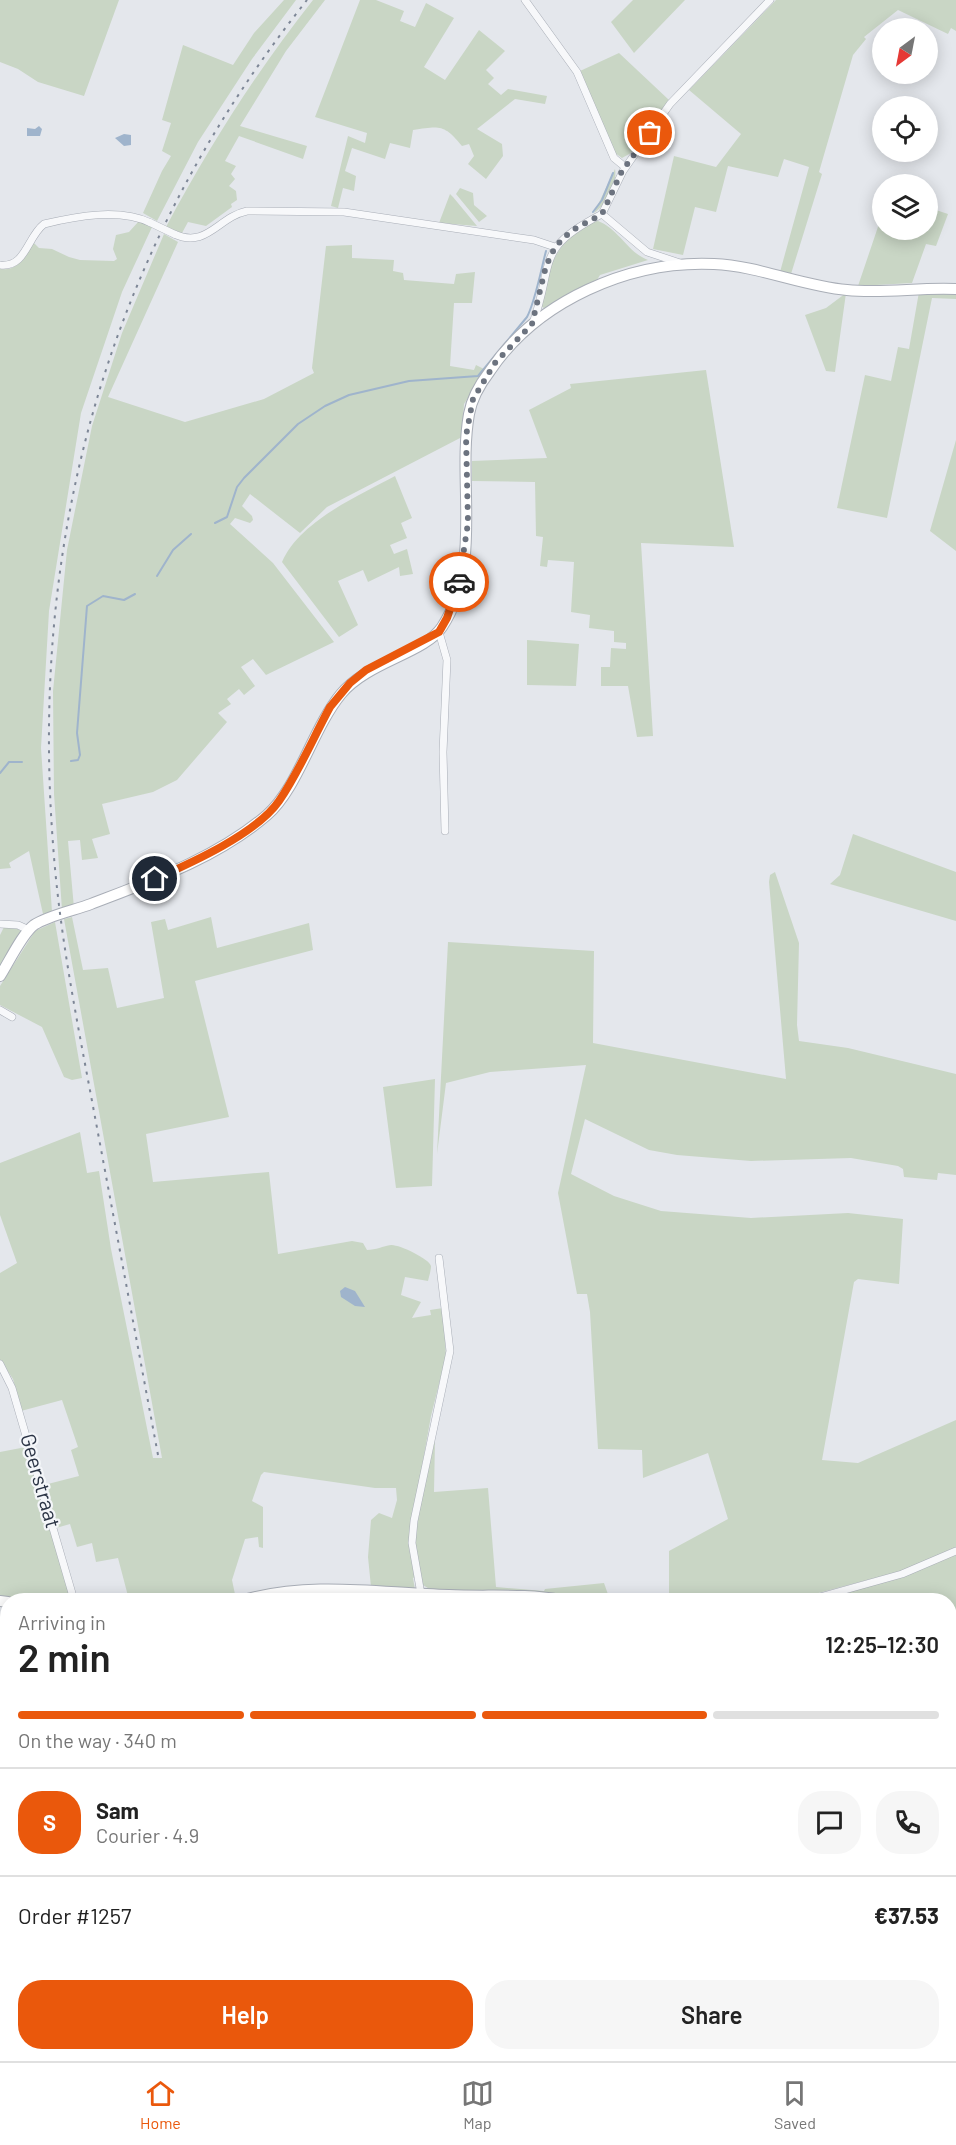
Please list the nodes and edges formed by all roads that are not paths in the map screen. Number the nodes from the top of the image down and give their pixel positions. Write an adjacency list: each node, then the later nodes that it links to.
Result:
1 (525, 0): 3 (street)
2 (770, 0): 3 (street)
3 (625, 167): 4 (street)
4 (602, 214): 5 (street); 7 (street)
5 (555, 247): 6 (street, bridge); 9 (street)
6 (0, 264)
7 (685, 265): 8 (main road); 9 (main road)
8 (956, 289)
9 (532, 324): 10 (main road)
10 (439, 632): 11 (street); 13 (main road)
11 (446, 831)
12 (0, 924): 13 (street)
13 (29, 930): 14 (main road)
14 (0, 976)
15 (0, 1010): 16 (street)
16 (12, 1017)
17 (439, 1258): 23 (street)
18 (0, 1364): 20 (street, Geerstraat)
19 (956, 1551): 24 (street)
20 (72, 1593)
21 (278, 1593): 22 (main road)
22 (401, 1593)
23 (421, 1593)
24 (834, 1593)

